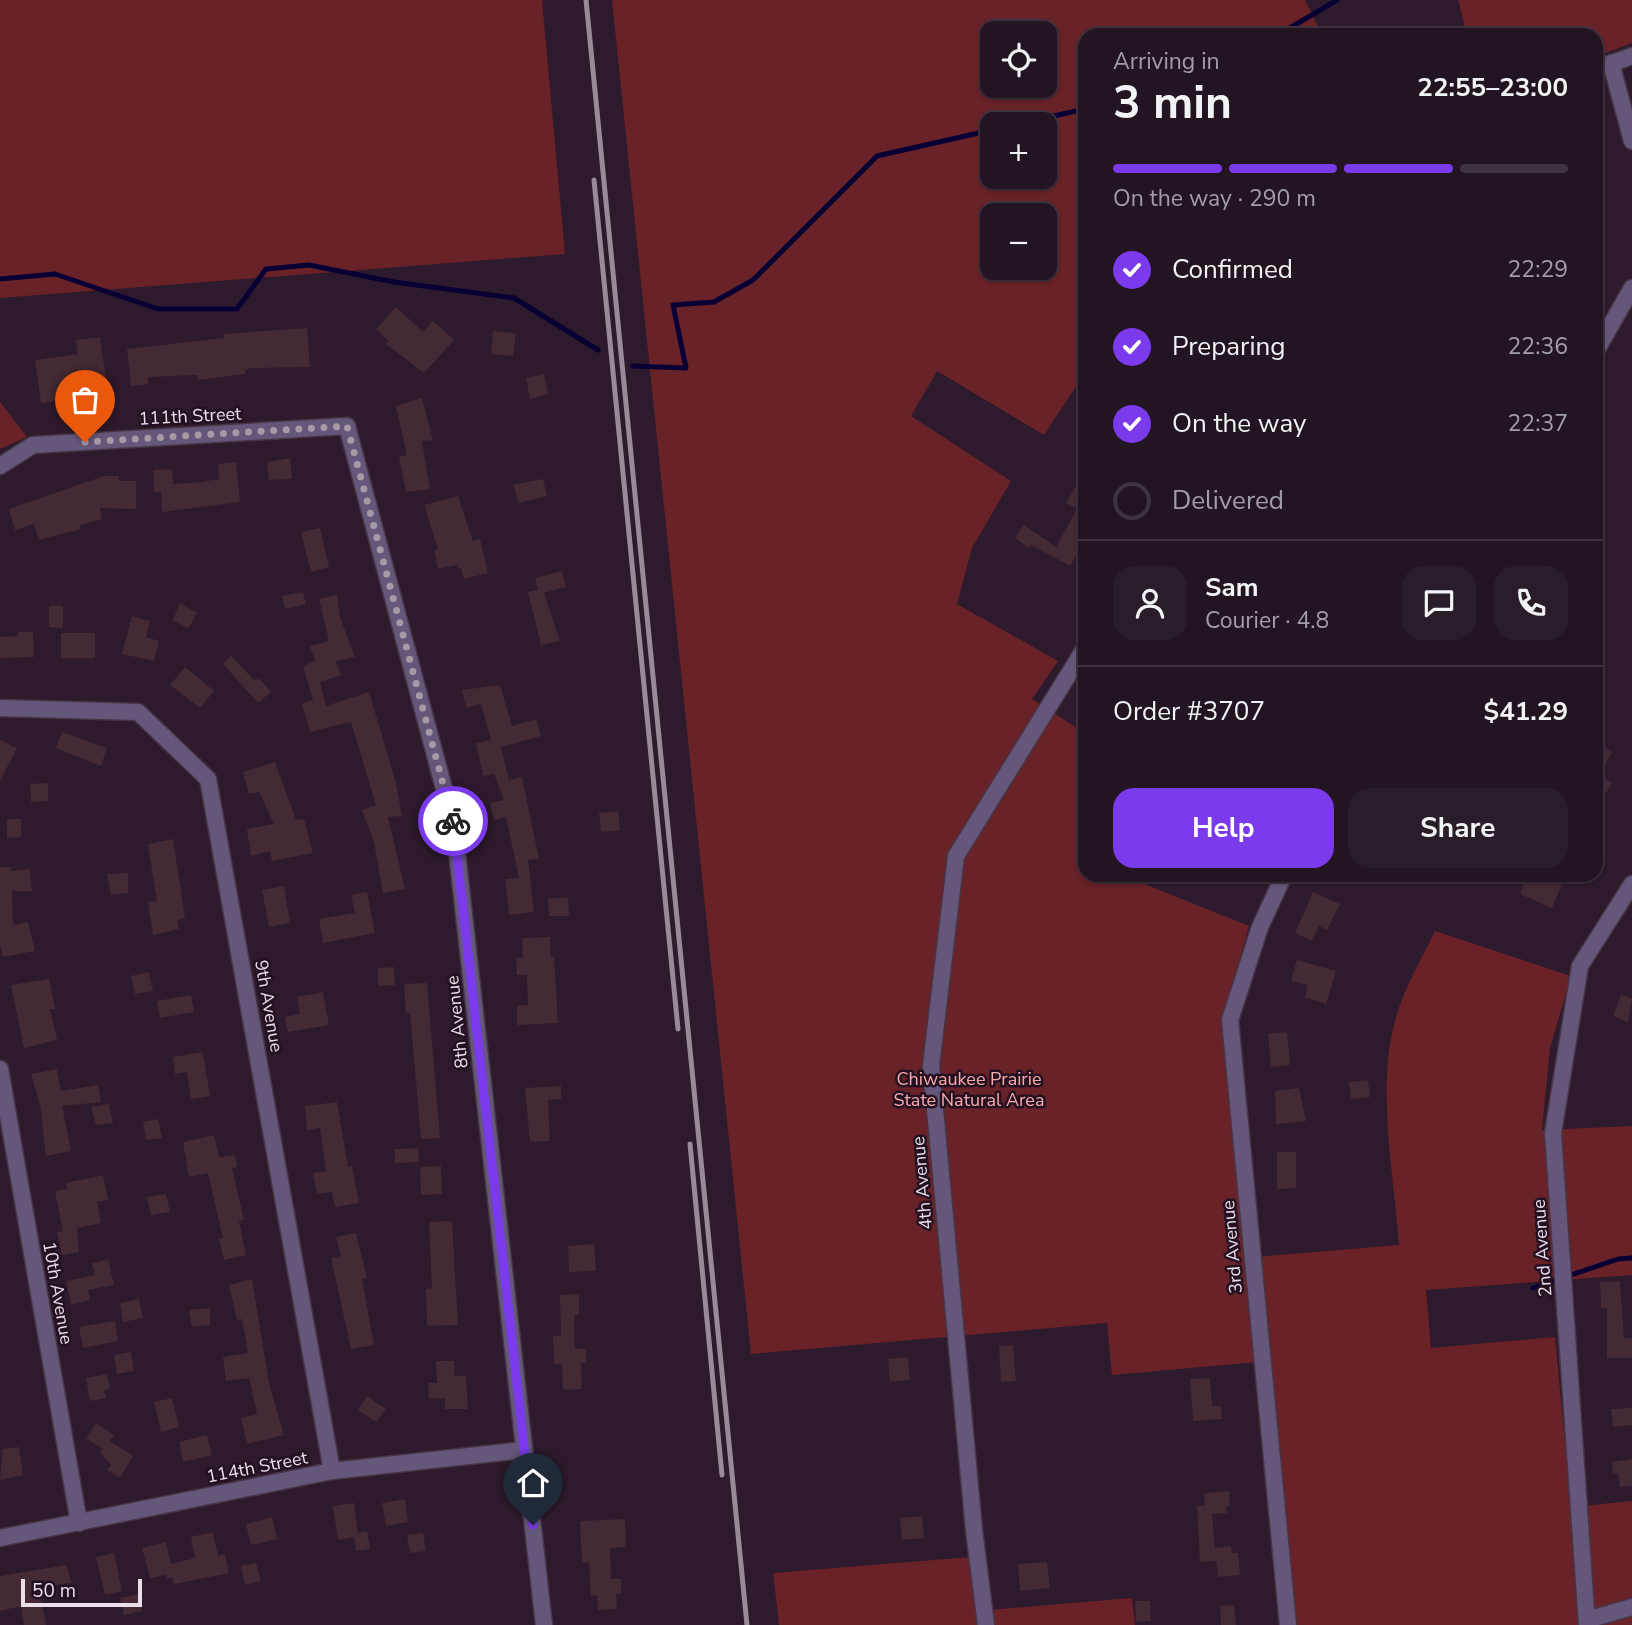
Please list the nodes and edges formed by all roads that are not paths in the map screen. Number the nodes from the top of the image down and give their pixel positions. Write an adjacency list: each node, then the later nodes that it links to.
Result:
1 (1632, 56): 2 (street)
2 (1604, 66): 3 (street)
3 (1632, 141)
4 (1632, 288): 5 (street)
5 (1603, 339)
6 (347, 426): 7 (street, 111th Street); 13 (street, 8th Avenue)
7 (0, 466)
8 (1078, 659): 20 (street, 4th Avenue)
9 (0, 708): 14 (street, 9th Avenue)
10 (1281, 882): 21 (street, 3rd Avenue)
11 (1632, 884): 18 (street, 2nd Avenue)
12 (0, 1069): 15 (street, 10th Avenue)
13 (524, 1450): 14 (street, 114th Street); 19 (street, 8th Avenue)
14 (332, 1471): 15 (street, 114th Street)
15 (79, 1523): 16 (street, 114th Street)
16 (0, 1538)
17 (1632, 1607): 18 (street)
18 (1587, 1623)
19 (544, 1625)
20 (986, 1625)
21 (1288, 1625)

